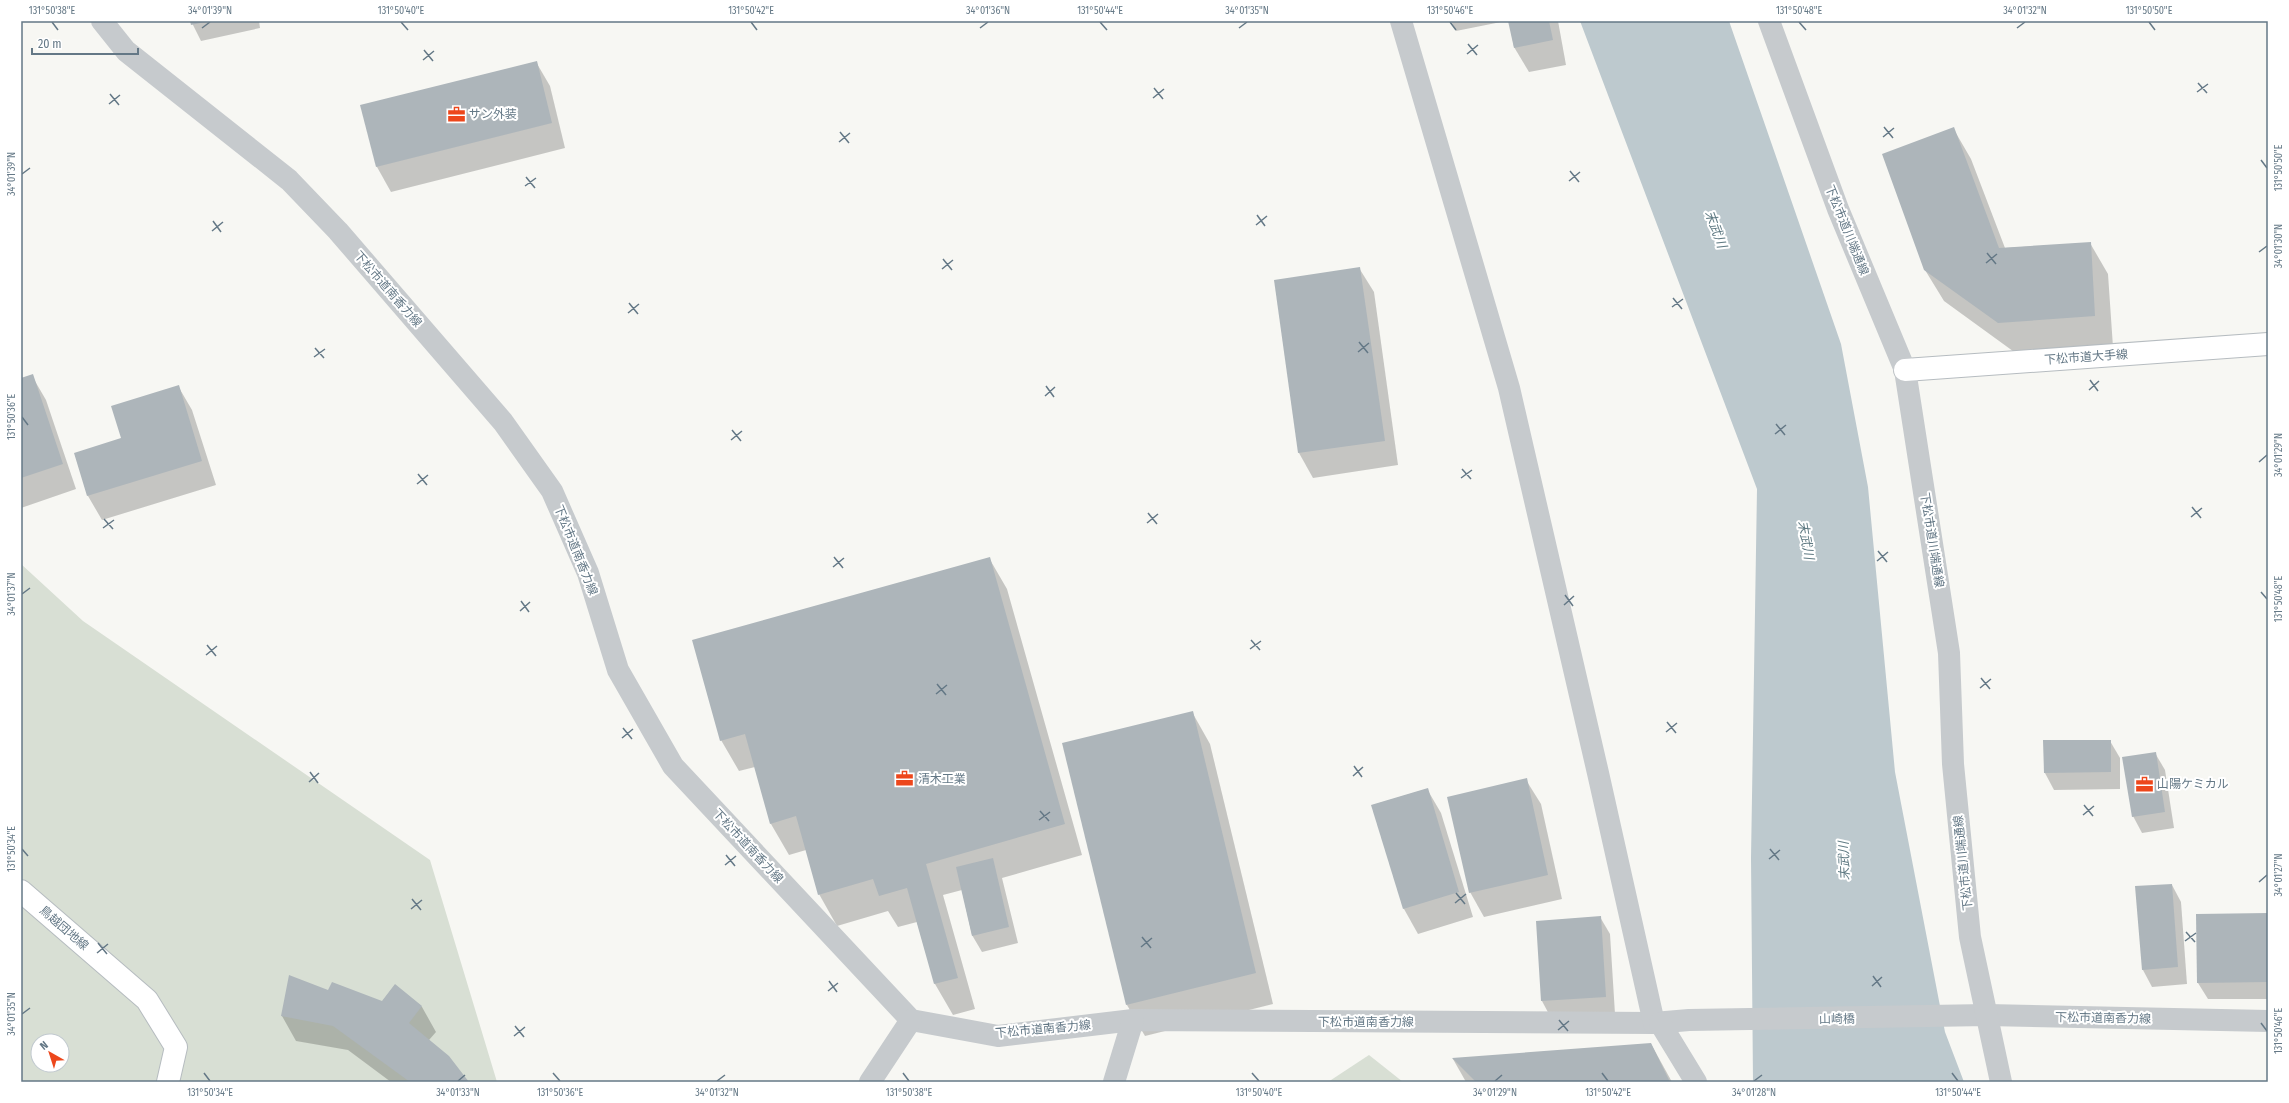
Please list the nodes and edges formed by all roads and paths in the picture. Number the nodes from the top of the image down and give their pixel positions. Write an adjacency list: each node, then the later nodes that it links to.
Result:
1 (102, 21): 9 (street, 下松市道南香力線)
2 (1401, 21): 13 (street)
3 (1769, 21): 5 (street, 下松市道川端通線)
4 (2268, 344): 5 (street, 下松市道大手線)
5 (1904, 370): 7 (street, 下松市道川端通線)
6 (21, 891): 14 (street, 鳥越団地線)
7 (1987, 1015): 8 (street, 下松市道南香力線); 12 (street, 下松市道南香力線); 18 (street, 下松市道川端通線)
8 (1938, 1017): 11 (street, 山崎橋)
9 (911, 1020): 10 (street, 下松市道南香力線); 15 (street)
10 (1133, 1020): 13 (street, 下松市道南香力線); 16 (street)
11 (1736, 1020): 13 (street, 下松市道南香力線)
12 (2268, 1021)
13 (1657, 1023): 17 (street)
14 (168, 1082)
15 (870, 1082)
16 (1114, 1082)
17 (1696, 1082)
18 (2001, 1082)

